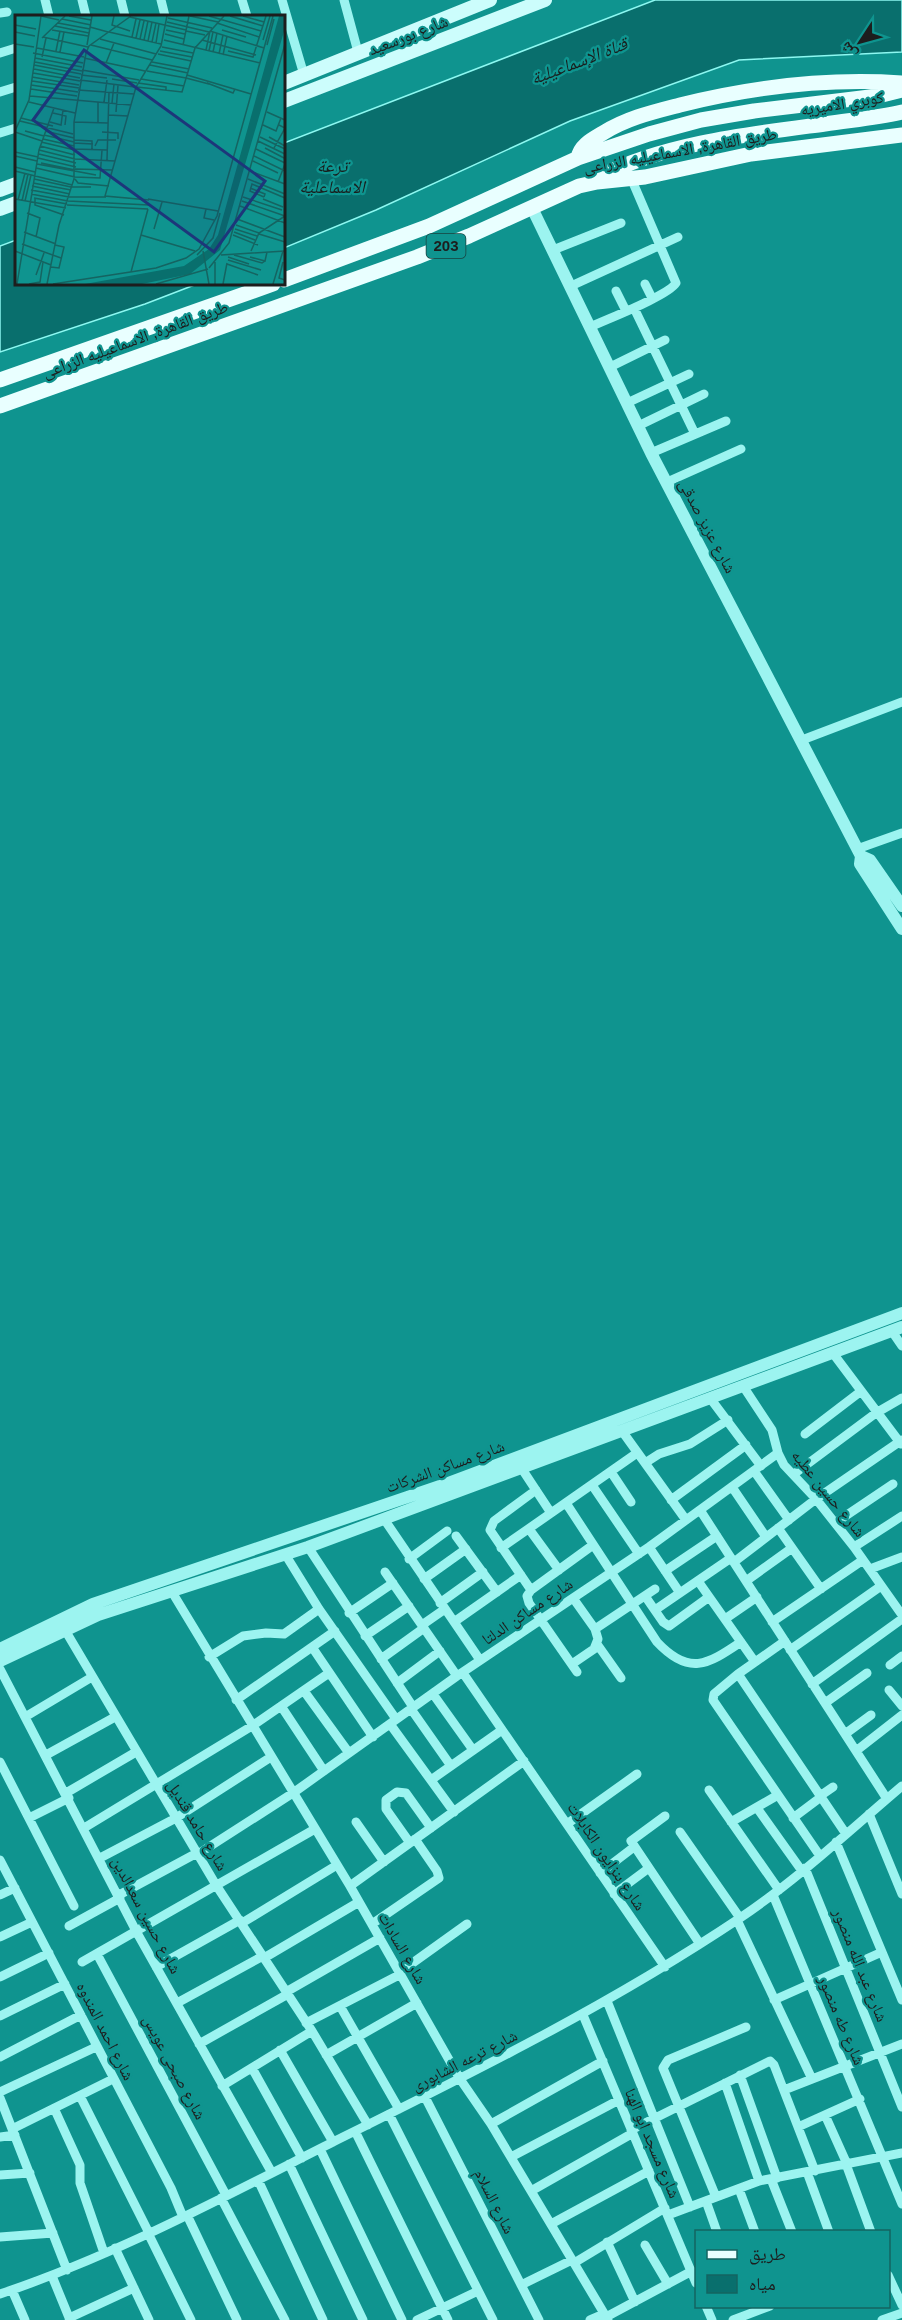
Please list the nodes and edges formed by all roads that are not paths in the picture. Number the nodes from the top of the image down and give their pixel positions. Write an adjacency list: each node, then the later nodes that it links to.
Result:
1 (45, 0): 10 (street)
2 (82, 0): 11 (street)
3 (121, 0): 12 (street)
4 (161, 0): 13 (street)
5 (242, 0): 14 (street)
6 (282, 0): 18 (street)
7 (344, 0): 16 (street)
8 (490, 0): 16 (main road, شارع بورسعيد)
9 (545, 0): 24 (main road, شارع بورسعيد)
10 (49, 15)
11 (86, 15)
12 (125, 15)
13 (165, 15)
14 (247, 15)
15 (15, 48): 17 (street)
16 (358, 52): 18 (main road, شارع بورسعيد)
17 (0, 53)
18 (304, 75): 19 (main road, شارع بورسعيد)
19 (285, 83)
20 (902, 83): 29 (main road, طريق القاهرة, الاسماعيليه الزراعى / 203)
21 (15, 87): 23 (street)
22 (902, 90): 29 (main road, كوبري الاميريه)
23 (0, 92)
24 (285, 101)
25 (902, 112): 32 (main road, كوبري الاميريه)
26 (15, 128): 27 (street)
27 (0, 133)
28 (902, 135): 30 (main road, طريق القاهرة, الاسماعيليه الزراعى / 203)
29 (578, 158): 38 (main road, طريق القاهرة, الاسماعيليه الزراعى / 203)
30 (631, 178): 32 (main road, طريق القاهرة, الاسماعيليه الزراعى / 203); 41 (street)
31 (15, 184): 33 (main road)
32 (579, 186): 36 (main road, طريق القاهرة, الاسماعيليه الزراعى / 203)
33 (0, 188)
34 (15, 202): 35 (main road)
35 (0, 208)
36 (532, 208): 42 (street, شارع عزيز صدقى); 43 (main road, طريق القاهرة, الاسماعيليه الزراعى / 203)
37 (621, 223): 42 (street)
38 (411, 232): 40 (main road, طريق القاهرة, الاسماعيليه الزراعى / 203); 43 (main road)
39 (678, 237): 41 (street)
40 (380, 244): 44 (main road); 45 (main road, طريق القاهرة, الاسماعيليه الزراعى / 203)
41 (660, 245): 48 (street); 50 (street)
42 (553, 250): 48 (street, شارع عزيز صدقى)
43 (417, 257): 44 (main road, طريق القاهرة, الاسماعيليه الزراعى / 203)
44 (389, 267): 62 (main road, طريق القاهرة, الاسماعيليه الزراعى / 203)
45 (285, 280)
46 (645, 284): 50 (street)
47 (270, 285): 57 (main road, طريق القاهرة, الاسماعيليه الزراعى)
48 (570, 286): 52 (street, شارع عزيز صدقى)
49 (616, 291): 51 (street)
50 (652, 298): 51 (street)
51 (630, 309): 52 (street); 54 (street)
52 (590, 327): 55 (street, شارع عزيز صدقى)
53 (665, 340): 54 (street)
54 (653, 346): 55 (street); 58 (street)
55 (610, 367): 60 (street, شارع عزيز صدقى)
56 (689, 374): 58 (street)
57 (0, 380)
58 (670, 383): 60 (street); 61 (street)
59 (704, 394): 61 (street)
60 (627, 404): 64 (street, شارع عزيز صدقى)
61 (681, 405): 64 (street); 65 (street)
62 (0, 406)
63 (726, 421): 65 (street)
64 (638, 426): 67 (street, شارع عزيز صدقى)
65 (695, 434): 67 (street)
66 (741, 449): 68 (street)
67 (651, 453): 68 (street, شارع عزيز صدقى)
68 (667, 482): 70 (street, شارع عزيز صدقى)
69 (902, 702): 70 (street)
70 (802, 740): 72 (street, شارع عزيز صدقى)
71 (902, 833): 72 (street)
72 (859, 853): 73 (street); 74 (street)
73 (902, 906)
74 (902, 929)
75 (902, 1313): 100 (street, شارع مساكن الشركات)
76 (897, 1329): 77 (street); 78 (street, شارع مساكن الشركات)
77 (902, 1346)
78 (832, 1352): 79 (street, شارع مساكن الشركات); 80 (street)
79 (743, 1386): 81 (street, شارع مساكن الشركات); 90 (street, شارع حسين عطيه)
80 (860, 1392): 83 (street); 86 (street)
81 (710, 1398): 84 (street); 85 (street, شارع مساكن الشركات)
82 (902, 1398): 83 (street)
83 (876, 1413): 87 (street); 95 (street)
84 (728, 1420): 88 (street); 91 (street)
85 (622, 1431): 89 (street); 93 (street, شارع مساكن الشركات)
86 (805, 1434)
87 (901, 1443): 101 (street)
88 (746, 1445): 92 (street); 102 (street)
89 (638, 1453): 91 (street); 94 (street)
90 (778, 1454): 92 (street, شارع مساكن الدلتا); 95 (street, شارع حسين عطيه)
91 (645, 1463): 102 (street)
92 (758, 1468): 98 (street, شارع مساكن الدلتا); 110 (street)
93 (522, 1469): 99 (street); 100 (street, شارع مساكن الشركات)
94 (611, 1472): 97 (street); 103 (street)
95 (794, 1474): 101 (street, شارع حسين عطيه)
96 (893, 1484): 111 (street)
97 (590, 1486): 104 (street); 124 (street)
98 (732, 1487): 105 (street, شارع مساكن الدلتا); 115 (street)
99 (536, 1490): 106 (street); 120 (street)
100 (442, 1492): 108 (street, شارع مساكن الشركات); 172 (street, شارع مساكن الشركات)
101 (816, 1499): 110 (street); 111 (street, شارع حسين عطيه)
102 (671, 1500): 109 (street)
103 (631, 1502)
104 (566, 1503): 106 (street); 116 (street)
105 (700, 1510): 109 (street, شارع مساكن الدلتا); 114 (street)
106 (551, 1513): 113 (street)
107 (902, 1516): 119 (street)
108 (384, 1519): 117 (street, شارع مساكن الشركات); 126 (street)
109 (686, 1520): 118 (street, شارع مساكن الدلتا)
110 (789, 1520): 112 (street)
111 (835, 1523): 119 (street, شارع حسين عطيه)
112 (778, 1528): 115 (street); 121 (street)
113 (529, 1529): 120 (street); 130 (street)
114 (717, 1536): 127 (street); 131 (street)
115 (766, 1537): 127 (street)
116 (593, 1545): 130 (street); 134 (street)
117 (308, 1547): 123 (street, شارع مساكن الشركات); 157 (street)
118 (649, 1547): 124 (street, شارع مساكن الدلتا); 131 (street)
119 (854, 1547): 128 (street, شارع حسين عطيه)
120 (501, 1548): 135 (street)
121 (792, 1548): 138 (street); 142 (street)
122 (466, 1549): 126 (street); 133 (street); 136 (street)
123 (285, 1554): 144 (street, شارع مساكن الشركات); 155 (street)
124 (637, 1555): 134 (street, شارع مساكن الدلتا)
125 (902, 1557): 129 (street)
126 (409, 1559): 136 (street)
127 (732, 1560): 137 (street); 138 (street)
128 (863, 1560): 129 (street, شارع حسين عطيه); 142 (street)
129 (870, 1569): 140 (street, شارع حسين عطيه)
130 (559, 1570): 143 (street)
131 (665, 1571): 146 (street)
132 (385, 1572): 139 (street, شارع بنزايون الكابلات)
133 (483, 1572): 145 (street); 154 (street)
134 (611, 1572): 149 (street, شارع مساكن الدلتا); 152 (street)
135 (521, 1575): 143 (street); 145 (street)
136 (424, 1579): 154 (street)
137 (698, 1581): 146 (street); 148 (street)
138 (746, 1581): 150 (street)
139 (393, 1583): 153 (street, شارع بنزايون الكابلات); 157 (street)
140 (881, 1586): 151 (street, شارع حسين عطيه); 173 (street)
141 (655, 1589): 147 (street)
142 (820, 1589): 162 (street)
143 (531, 1590): 159 (street)
144 (172, 1592): 165 (street, شارع مساكن الشركات); 176 (street, شارع السادات)
145 (497, 1592): 161 (street)
146 (680, 1593): 156 (street)
147 (645, 1596): 152 (street); 156 (street)
148 (710, 1597): 156 (street); 160 (street)
149 (573, 1598): 159 (street, شارع مساكن الدلتا); 164 (street)
150 (757, 1598): 160 (street); 162 (street)
151 (898, 1602): 158 (street, شارع حسين عطيه)
152 (632, 1604): 164 (street); 169 (street)
153 (409, 1606): 163 (street, شارع بنزايون الكابلات); 167 (street)
154 (442, 1606): 161 (street); 163 (street)
155 (320, 1609): 166 (street); 176 (street)
156 (655, 1610)
157 (349, 1613): 167 (street)
158 (902, 1617): 190 (street)
159 (541, 1619): 170 (street); 178 (street, شارع مساكن الدلتا)
160 (725, 1619): 169 (street)
161 (454, 1622): 178 (street)
162 (772, 1622): 168 (street)
163 (423, 1627): 174 (street, شارع بنزايون الكابلات); 177 (street)
164 (595, 1629): 170 (street)
165 (64, 1630): 179 (street, شارع مساكن الشركات); 187 (street, شارع حامد قنديل)
166 (335, 1631): 171 (street); 203 (street)
167 (365, 1636): 177 (street)
168 (785, 1641): 173 (street); 180 (street)
169 (741, 1642): 180 (street)
170 (597, 1644): 188 (street)
171 (312, 1647): 183 (street); 194 (street)
172 (0, 1649)
173 (790, 1650): 190 (street)
174 (440, 1651): 185 (street, شارع بنزايون الكابلات); 189 (street)
175 (902, 1656): 181 (street)
176 (209, 1657): 194 (street, شارع السادات)
177 (381, 1659): 189 (street)
178 (480, 1660): 185 (street, شارع مساكن الدلتا)
179 (0, 1661)
180 (755, 1662): 186 (street)
181 (890, 1665)
182 (0, 1669): 201 (street, شارع حسين سعدالدين)
183 (329, 1673): 192 (street); 207 (street)
184 (867, 1673): 195 (street)
185 (460, 1674): 193 (street, شارع مساكن الدلتا); 205 (street, شارع بنزايون الكابلات)
186 (738, 1674): 226 (street); 227 (street)
187 (92, 1677): 201 (street); 202 (street, شارع حامد قنديل)
188 (621, 1678)
189 (397, 1683): 198 (street)
190 (812, 1684): 195 (street)
191 (889, 1690): 197 (street)
192 (304, 1691): 196 (street); 211 (street)
193 (433, 1694): 198 (street, شارع مساكن الدلتا); 208 (street)
194 (236, 1700): 204 (street, شارع السادات)
195 (825, 1703): 206 (street)
196 (281, 1706): 204 (street); 217 (street)
197 (902, 1706)
198 (412, 1708): 203 (street, شارع مساكن الدلتا); 216 (street)
199 (872, 1715): 206 (street)
200 (902, 1715): 209 (street)
201 (26, 1717): 212 (street, شارع حسين سعدالدين)
202 (116, 1717): 210 (street, شارع حامد قنديل); 212 (street)
203 (393, 1722): 207 (street, شارع مساكن الدلتا); 219 (street)
204 (252, 1726): 213 (street, شارع السادات); 220 (street)
205 (502, 1730): 208 (street); 214 (street, شارع بنزايون الكابلات)
206 (845, 1734): 209 (street)
207 (373, 1737): 211 (street, شارع مساكن الدلتا)
208 (473, 1750): 216 (street)
209 (856, 1750): 228 (street)
210 (136, 1752): 220 (street, شارع حامد قنديل); 225 (street)
211 (349, 1754): 217 (street, شارع مساكن الدلتا)
212 (46, 1755): 225 (street, شارع حسين سعدالدين)
213 (271, 1757): 224 (street, شارع السادات); 234 (street)
214 (524, 1761): 230 (street); 238 (street, شارع بنزايون الكابلات)
215 (0, 1762): 233 (street)
216 (451, 1766): 219 (street)
217 (324, 1771): 224 (street, شارع مساكن الدلتا)
218 (637, 1774): 238 (street)
219 (431, 1780): 230 (street)
220 (156, 1785): 234 (street, شارع حامد قنديل); 239 (street)
221 (833, 1787): 227 (street)
222 (901, 1789): 228 (street, شارع ترعه الشابورى)
223 (709, 1790): 237 (street, شارع طه منصور)
224 (293, 1793): 241 (street, شارع السادات); 247 (street, شارع مساكن الدلتا)
225 (67, 1795): 233 (street); 239 (street, شارع حسين سعدالدين)
226 (778, 1796): 229 (street); 235 (street)
227 (820, 1797): 235 (street); 243 (street)
228 (887, 1799): 231 (street, شارع ترعه الشابورى)
229 (757, 1808): 237 (street); 254 (street, شارع عبد الله منصور)
230 (454, 1812): 240 (street)
231 (869, 1814): 243 (street, شارع ترعه الشابورى); 261 (street)
232 (665, 1816): 246 (street)
233 (29, 1818): 265 (street)
234 (176, 1818): 247 (street, شارع حامد قنديل); 249 (street)
235 (793, 1818): 248 (street)
236 (356, 1822): 251 (street)
237 (731, 1822): 259 (street, شارع طه منصور)
238 (567, 1824): 255 (street, شارع بنزايون الكابلات)
239 (84, 1828): 249 (street, شارع حسين سعدالدين)
240 (430, 1828): 244 (street); 244 (street)
241 (315, 1829): 252 (street, شارع السادات); 256 (street)
242 (680, 1832): 266 (street)
243 (846, 1834): 245 (street, شارع ترعه الشابورى)
244 (413, 1841): 251 (street); 269 (street)
245 (837, 1842): 248 (street, شارع ترعه الشابورى); 276 (street)
246 (634, 1847): 253 (street); 255 (street)
247 (198, 1854): 256 (street, شارع حامد قنديل); 263 (street, شارع مساكن الدلتا)
248 (820, 1856): 254 (street, شارع ترعه الشابورى)
249 (100, 1858): 263 (street, شارع حسين سعدالدين)
250 (0, 1860): 258 (street, شارع احمد المندوه)
251 (384, 1862): 257 (street)
252 (337, 1865): 257 (street, شارع السادات); 267 (street)
253 (649, 1868): 260 (street); 275 (street)
254 (804, 1870): 259 (street, شارع ترعه الشابورى); 283 (street, شارع عبد الله منصور)
255 (600, 1873): 260 (street, شارع بنزايون الكابلات)
256 (216, 1885): 267 (street, شارع حامد قنديل); 272 (street)
257 (350, 1886): 264 (street, شارع السادات)
258 (15, 1888): 262 (street); 268 (street, شارع احمد المندوه)
259 (776, 1892): 266 (street, شارع ترعه الشابورى); 287 (street, شارع طه منصور)
260 (614, 1894): 282 (street, شارع بنزايون الكابلات)
261 (902, 1894)
262 (0, 1895)
263 (119, 1896): 271 (street, شارع مساكن الدلتا); 272 (street, شارع حسين سعدالدين)
264 (359, 1902): 269 (street, شارع السادات); 279 (street)
265 (74, 1906)
266 (739, 1919): 275 (street, شارع ترعه الشابورى); 289 (street)
267 (241, 1921): 279 (street, شارع حامد قنديل); 281 (street)
268 (32, 1922): 273 (street); 277 (street, شارع احمد المندوه)
269 (372, 1924): 274 (street, شارع السادات)
270 (467, 1924): 284 (street)
271 (69, 1926)
272 (136, 1931): 278 (street); 281 (street, شارع حسين سعدالدين)
273 (0, 1937)
274 (380, 1938): 284 (street, شارع السادات); 288 (street)
275 (700, 1944): 282 (street, شارع ترعه الشابورى)
276 (882, 1952): 283 (street); 290 (street)
277 (49, 1953): 285 (street); 286 (street, شارع احمد المندوه)
278 (97, 1954): 280 (street); 358 (street, شارع صبحى عويس)
279 (264, 1957): 288 (street, شارع حامد قنديل); 292 (street)
280 (82, 1962)
281 (156, 1967): 292 (street, شارع حسين سعدالدين)
282 (665, 1967): 291 (street, شارع ترعه الشابورى)
283 (846, 1968): 287 (street); 307 (street, شارع عبد الله منصور)
284 (400, 1973): 293 (street, شارع السادات); 294 (street)
285 (0, 1977)
286 (65, 1984): 295 (street, شارع احمد المندوه); 297 (street)
287 (811, 1984): 289 (street); 311 (street, شارع طه منصور)
288 (287, 1993): 300 (street, شارع حامد قنديل); 303 (street)
289 (774, 2000): 316 (street)
290 (902, 2000)
291 (607, 2001): 296 (street, شارع ترعه الشابورى); 332 (street)
292 (177, 2003): 303 (street, شارع حسين سعدالدين)
293 (417, 2003): 301 (street); 315 (street, شارع السادات)
294 (340, 2006): 300 (street); 302 (street)
295 (81, 2015): 305 (street, شارع احمد المندوه); 309 (street)
296 (583, 2015): 310 (street, شارع مسجد ابو الهنا); 315 (street, شارع ترعه الشابورى)
297 (0, 2016)
298 (369, 2018): 301 (street)
299 (746, 2026): 326 (street)
300 (309, 2027): 306 (street); 308 (street, شارع حامد قنديل)
301 (374, 2028): 302 (street)
302 (358, 2037): 308 (street); 329 (street)
303 (199, 2044): 318 (street, شارع حسين سعدالدين)
304 (902, 2044): 307 (street)
305 (96, 2047): 314 (street, شارع احمد المندوه); 320 (street)
306 (280, 2050): 312 (street); 340 (street)
307 (880, 2052): 311 (street); 327 (street, شارع عبد الله منصور)
308 (326, 2055): 334 (street, شارع حامد قنديل)
309 (0, 2057)
310 (603, 2061): 325 (street, شارع مسجد ابو الهنا); 333 (street)
311 (845, 2066): 316 (street); 324 (street, شارع طه منصور)
312 (252, 2068): 318 (street); 345 (street)
313 (740, 2075): 317 (street); 319 (street); 353 (street)
314 (113, 2079): 321 (street); 364 (street, شارع احمد المندوه)
315 (460, 2079): 322 (street, شارع ترعه الشابورى); 333 (street, شارع السادات)
316 (812, 2079): 319 (street)
317 (725, 2083): 326 (street); 355 (street)
318 (222, 2086): 351 (street, شارع حسين سعدالدين)
319 (784, 2090): 335 (street)
320 (0, 2092)
321 (80, 2096): 328 (street); 372 (street)
322 (425, 2097): 329 (street, شارع ترعه الشابورى); 385 (street, شارع السلام)
323 (0, 2098): 337 (street)
324 (860, 2099): 331 (street); 344 (street, شارع طه منصور)
325 (619, 2100): 336 (street, شارع مسجد ابو الهنا); 343 (street)
326 (678, 2106): 332 (street); 359 (street)
327 (902, 2107)
328 (54, 2108): 337 (street); 377 (street)
329 (399, 2109): 330 (street, شارع ترعه الشابورى)
330 (389, 2114): 334 (street, شارع ترعه الشابورى); 388 (street)
331 (825, 2115): 335 (street); 347 (street)
332 (654, 2118): 336 (street); 362 (street)
333 (491, 2124): 343 (street, شارع السادات)
334 (368, 2125): 338 (street, شارع ترعه الشابورى)
335 (798, 2127): 349 (street)
336 (632, 2131): 348 (street, شارع مسجد ابو الهنا); 357 (street)
337 (14, 2132): 339 (street); 350 (street)
338 (355, 2132): 340 (street, شارع ترعه الشابورى); 392 (street)
339 (0, 2137)
340 (333, 2142): 341 (street, شارع ترعه الشابورى)
341 (320, 2149): 345 (street, شارع ترعه الشابورى); 404 (street)
342 (902, 2153): 344 (street)
343 (511, 2157): 357 (street, شارع السادات)
344 (884, 2157): 347 (street); 361 (street, شارع طه منصور)
345 (302, 2158): 346 (street, شارع ترعه الشابورى)
346 (289, 2164): 351 (street, شارع ترعه الشابورى); 403 (street)
347 (846, 2164): 349 (street); 370 (street)
348 (649, 2171): 363 (street, شارع مسجد ابو الهنا); 365 (street)
349 (811, 2171): 353 (street); 369 (street)
350 (30, 2173): 352 (street); 371 (street)
351 (272, 2173): 354 (street, شارع ترعه الشابورى)
352 (0, 2175)
353 (774, 2178): 355 (street); 368 (street)
354 (258, 2180): 358 (street, شارع ترعه الشابورى); 402 (street)
355 (759, 2181): 356 (street)
356 (739, 2189): 359 (street); 367 (street)
357 (531, 2191): 365 (street, شارع السادات)
358 (224, 2197): 364 (street, شارع ترعه الشابورى); 401 (street, شارع صبحى عويس)
359 (716, 2197): 360 (street)
360 (706, 2201): 362 (street); 366 (street)
361 (902, 2204)
362 (690, 2207): 363 (street)
363 (666, 2211): 374 (street); 380 (street, شارع مسجد ابو الهنا)
364 (185, 2216): 372 (street, شارع ترعه الشابورى); 400 (street, شارع احمد المندوه)
365 (551, 2224): 378 (street, شارع السادات)
366 (716, 2230)
367 (754, 2230)
368 (791, 2230)
369 (828, 2230)
370 (870, 2230)
371 (53, 2233): 373 (street); 379 (street)
372 (149, 2233): 376 (street, شارع ترعه الشابورى); 399 (street)
373 (0, 2237)
374 (608, 2242): 378 (street); 390 (street)
375 (645, 2245): 384 (street)
376 (115, 2248): 377 (street, شارع ترعه الشابورى); 386 (street)
377 (104, 2253): 379 (street, شارع ترعه الشابورى)
378 (573, 2261): 385 (street); 395 (street, شارع السادات)
379 (67, 2270): 381 (street, شارع ترعه الشابورى)
380 (692, 2271): 382 (street, شارع مسجد ابو الهنا); 384 (street)
381 (52, 2276): 387 (street, شارع ترعه الشابورى); 396 (street)
382 (695, 2280)
383 (890, 2280): 391 (street)
384 (668, 2284): 390 (street)
385 (521, 2285): 408 (street, شارع السلام)
386 (134, 2288): 396 (street); 398 (street)
387 (12, 2290): 389 (street, شارع ترعه الشابورى); 397 (street)
388 (478, 2291): 392 (street); 407 (street)
389 (0, 2294)
390 (635, 2302): 395 (street)
391 (902, 2305)
392 (442, 2308): 405 (street); 406 (street)
393 (767, 2308): 410 (street)
394 (902, 2313): 411 (street)
395 (606, 2317): 409 (street)
396 (70, 2319)
397 (26, 2320)
398 (149, 2320)
399 (191, 2320)
400 (237, 2320)
401 (285, 2320)
402 (323, 2320)
403 (363, 2320)
404 (402, 2320)
405 (417, 2320)
406 (448, 2320)
407 (493, 2320)
408 (539, 2320)
409 (590, 2320)
410 (734, 2320)
411 (882, 2320)

